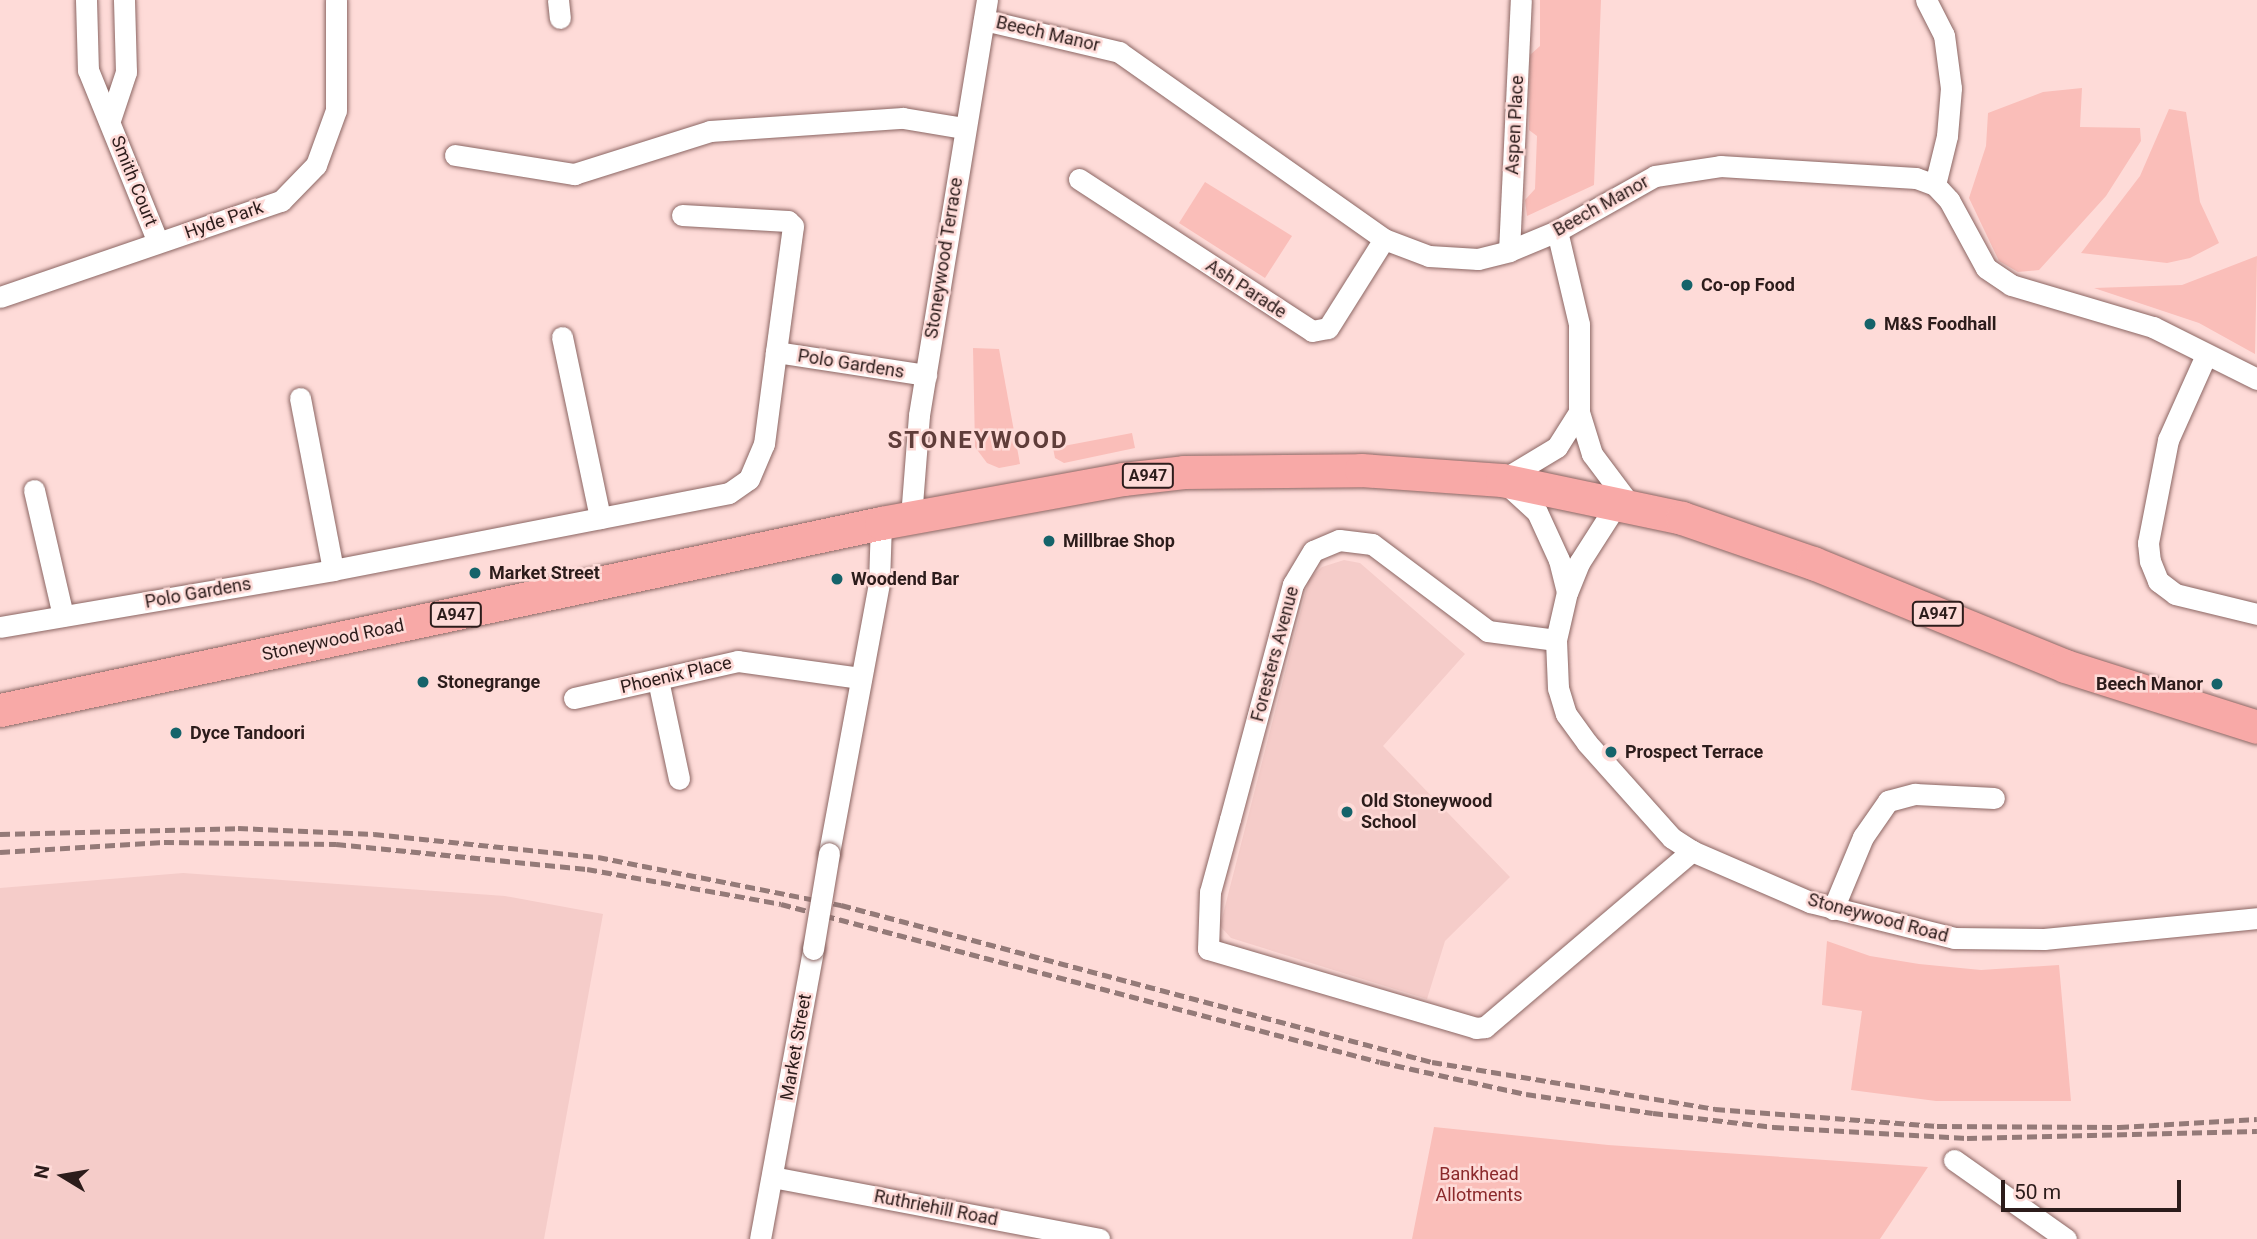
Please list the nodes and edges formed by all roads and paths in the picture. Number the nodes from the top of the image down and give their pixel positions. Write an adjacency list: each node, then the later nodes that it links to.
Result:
1 (86, 0): 7 (street, Smith Court)
2 (124, 0): 7 (street, Smith Court)
3 (336, 0): 15 (street, Hyde Park)
4 (1521, 0): 16 (street, Aspen Place)
5 (1926, 0): 11 (street)
6 (986, 10): 8 (street, Stoneywood Terrace); 14 (street, Beech Manor)
7 (110, 120): 15 (street, Smith Court)
8 (964, 128): 9 (street); 21 (street, Stoneywood Terrace)
9 (455, 156)
10 (1079, 179): 14 (street, Ash Parade)
11 (1935, 185): 13 (street, Beech Manor); 20 (street)
12 (682, 215): 19 (street, Polo Gardens)
13 (1557, 231): 16 (street, Beech Manor); 24 (street)
14 (1384, 239): 16 (street, Beech Manor)
15 (158, 242): 17 (street, Hyde Park)
16 (1509, 251)
17 (0, 297)
18 (562, 337): 28 (street)
19 (776, 352): 21 (street, Polo Gardens); 28 (street, Polo Gardens)
20 (2206, 355): 22 (street); 32 (street)
21 (926, 376): 29 (street, Stoneywood Terrace)
22 (2257, 379)
23 (300, 398): 30 (street)
24 (1579, 412): 25 (street); 27 (street)
25 (1502, 480): 27 (main road, A947); 29 (main road, A947); 31 (street, Stoneywood Road)
26 (34, 489): 33 (street)
27 (1625, 504): 31 (street, Stoneywood Road); 40 (main road, A947)
28 (600, 518): 30 (street, Polo Gardens)
29 (896, 520): 36 (street, Market Street); 39 (main road, Stoneywood Road / A947)
30 (332, 570): 33 (street, Polo Gardens)
31 (1567, 592): 35 (street, Stoneywood Road)
32 (2257, 614)
33 (63, 617): 34 (street, Polo Gardens)
34 (0, 627)
35 (1556, 640): 43 (street, Stoneywood Road); 43 (street, Foresters Avenue)
36 (861, 678): 37 (street, Phoenix Place); 47 (street, Market Street, bridge)
37 (658, 680): 38 (street, Phoenix Place); 41 (street)
38 (574, 698)
39 (0, 710)
40 (2257, 727)
41 (678, 779)
42 (1994, 798): 44 (street)
43 (1692, 852): 44 (street, Stoneywood Road)
44 (1833, 909): 45 (street, Stoneywood Road)
45 (2257, 918)
46 (1954, 1160): 51 (street)
47 (772, 1177): 48 (street, Ruthriehill Road); 49 (street, Market Street)
48 (1012, 1231): 50 (street, Ruthriehill Road)
49 (760, 1239)
50 (1100, 1239)
51 (2066, 1239)

